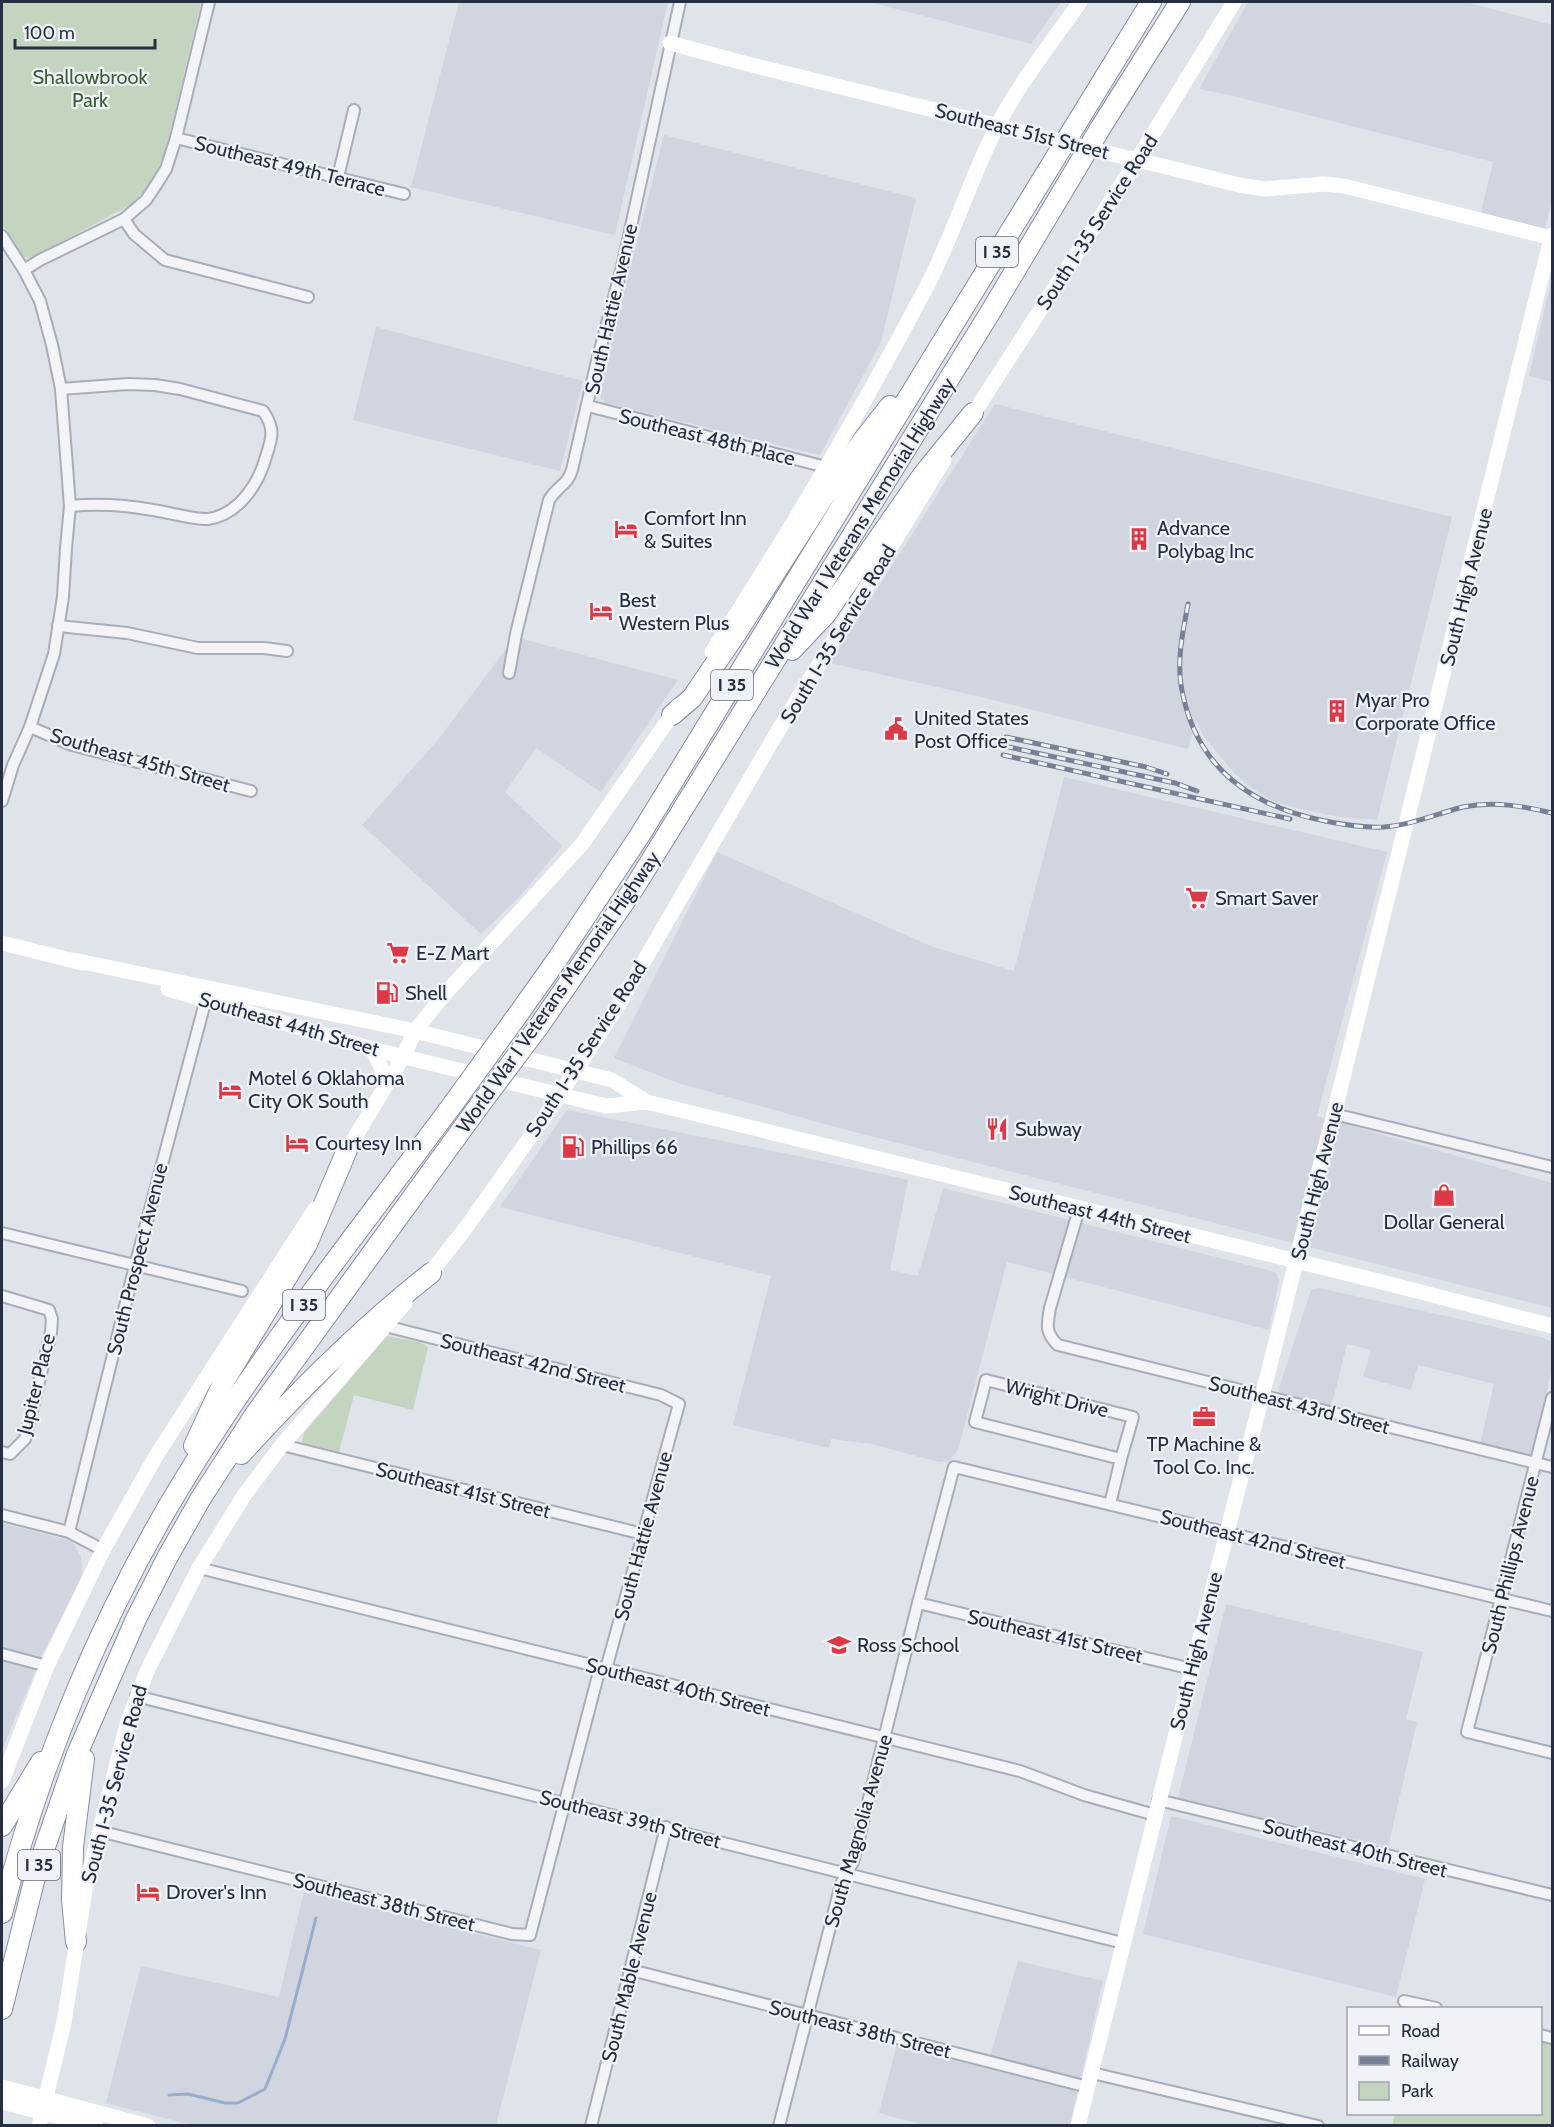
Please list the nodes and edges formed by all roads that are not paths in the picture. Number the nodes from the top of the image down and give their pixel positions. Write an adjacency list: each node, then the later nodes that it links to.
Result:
1 (209, 2): 10 (street)
2 (680, 2): 7 (street, South Hattie Avenue)
3 (1080, 2): 9 (main road)
4 (1151, 2): 19 (highway, World War I Veterans Memorial Highway / I 35)
5 (1180, 2): 28 (highway, World War I Veterans Memorial Highway / I 35)
6 (1234, 2): 11 (main road, South I-35 Service Road)
7 (670, 43): 9 (main road, Southeast 51st Street); 21 (street, South Hattie Avenue)
8 (354, 110): 12 (street)
9 (998, 125): 11 (main road, Southeast 51st Street, bridge); 23 (main road)
10 (176, 138): 12 (street, Southeast 49th Terrace); 14 (street)
11 (1131, 158): 16 (main road, Southeast 51st Street); 22 (main road, South I-35 Service Road)
12 (338, 177): 13 (street, Southeast 49th Terrace)
13 (404, 194)
14 (124, 219): 17 (street); 18 (street)
15 (2, 236): 17 (street)
16 (1552, 236): 44 (main road, South High Avenue)
17 (24, 270): 20 (street)
18 (308, 297)
19 (941, 344): 29 (highway); 67 (highway, World War I Veterans Memorial Highway / I 35, bridge)
20 (61, 389): 24 (street); 24 (street)
21 (588, 406): 23 (street, Southeast 48th Place); 27 (street, South Hattie Avenue)
22 (973, 413): 28 (highway); 36 (main road, South I-35 Service Road)
23 (826, 467): 29 (main road)
24 (70, 506): 25 (street)
25 (58, 626): 26 (street); 30 (street)
26 (287, 651)
27 (509, 673)
28 (764, 680): 65 (highway, World War I Veterans Memorial Highway / I 35, bridge)
29 (672, 715): 35 (main road)
30 (30, 727): 31 (street, Southeast 45th Street); 32 (street)
31 (251, 791)
32 (2, 801)
33 (2, 945): 34 (main road, Southeast 44th Street)
34 (207, 994): 35 (main road, Southeast 44th Street); 37 (main road, Southeast 44th Street); 50 (street, South Prospect Avenue)
35 (415, 1031): 38 (main road); 39 (main road, Southeast 44th Street)
36 (594, 1044): 39 (main road, South I-35 Service Road); 40 (main road)
37 (372, 1049): 38 (main road, Southeast 44th Street); 41 (main road)
38 (403, 1057): 41 (main road); 42 (main road, Southeast 44th Street)
39 (576, 1071): 40 (main road, Southeast 44th Street); 42 (main road, South I-35 Service Road)
40 (612, 1080): 43 (main road, Southeast 44th Street)
41 (386, 1086): 45 (main road)
42 (560, 1095): 43 (main road, Southeast 44th Street); 51 (main road, South I-35 Service Road)
43 (647, 1102): 47 (main road, Southeast 44th Street)
44 (1334, 1114): 46 (street); 49 (main road, South High Avenue)
45 (347, 1150): 67 (highway); 72 (main road)
46 (1552, 1167)
47 (1079, 1209): 49 (main road, Southeast 44th Street); 56 (street, Southeast 43rd Street)
48 (2, 1233): 50 (street)
49 (1296, 1262): 55 (main road, Southeast 44th Street); 56 (main road, South High Avenue)
50 (135, 1266): 52 (street); 69 (street, South Prospect Avenue)
51 (431, 1273): 54 (main road, South I-35 Service Road); 65 (highway)
52 (242, 1291)
53 (2, 1296): 60 (street, Jupiter Place)
54 (385, 1326): 58 (street, Southeast 42nd Street); 59 (main road, South I-35 Service Road)
55 (1552, 1326)
56 (1262, 1396): 62 (street, Southeast 43rd Street); 70 (main road, South High Avenue)
57 (1552, 1398): 62 (street, South Phillips Avenue)
58 (679, 1404): 71 (street, South Hattie Avenue)
59 (282, 1445): 71 (street, Southeast 41st Street); 73 (main road, South I-35 Service Road)
60 (5, 1453)
61 (1121, 1460): 61 (street, Wright Drive); 66 (street, Wright Drive)
62 (1536, 1463): 64 (street, Southeast 43rd Street); 74 (street, South Phillips Avenue)
63 (954, 1467): 66 (street, Southeast 42nd Street); 75 (street, South Magnolia Avenue)
64 (1552, 1467)
65 (201, 1498): 82 (highway, World War I Veterans Memorial Highway / I 35)
66 (1110, 1504): 70 (street, Southeast 42nd Street)
67 (165, 1512): 83 (highway, World War I Veterans Memorial Highway / I 35)
68 (2, 1515): 69 (street)
69 (69, 1532): 72 (street)
70 (1227, 1532): 74 (street, Southeast 42nd Street); 80 (main road, South High Avenue)
71 (643, 1534): 79 (street, South Hattie Avenue)
72 (103, 1550): 78 (main road)
73 (199, 1568): 79 (street, Southeast 40th Street); 81 (main road, South I-35 Service Road)
74 (1501, 1598): 76 (street, Southeast 42nd Street); 85 (street, South Phillips Avenue)
75 (918, 1603): 80 (street, Southeast 41st Street); 84 (street, South Magnolia Avenue)
76 (1552, 1611)
77 (2, 1654): 78 (street)
78 (46, 1666): 86 (main road)
79 (603, 1668): 84 (street, Southeast 40th Street); 87 (street, South Hattie Avenue)
80 (1192, 1669): 88 (main road, South High Avenue)
81 (136, 1696): 87 (street, Southeast 39th Street); 91 (main road, South I-35 Service Road)
82 (89, 1725): 96 (highway); 101 (highway, World War I Veterans Memorial Highway / I 35)
83 (59, 1731): 89 (highway); 94 (highway, World War I Veterans Memorial Highway / I 35)
84 (885, 1739): 88 (street, Southeast 40th Street); 92 (street, South Magnolia Avenue)
85 (1552, 1753)
86 (2, 1781)
87 (565, 1802): 90 (street, Southeast 39th Street); 95 (street, South Hattie Avenue)
88 (1157, 1808): 93 (street, Southeast 40th Street); 97 (main road, South High Avenue)
89 (2, 1826)
90 (666, 1827): 92 (street, Southeast 39th Street); 98 (street, South Mable Avenue)
91 (99, 1831): 95 (street, Southeast 38th Street); 96 (main road, South I-35 Service Road)
92 (847, 1874): 97 (street, Southeast 39th Street); 102 (street, South Magnolia Avenue)
93 (1552, 1896)
94 (2, 1913)
95 (530, 1935)
96 (76, 1942): 107 (main road, South I-35 Service Road)
97 (1123, 1943): 103 (main road, South High Avenue)
98 (632, 1970): 102 (street, Southeast 38th Street); 110 (street, South Mable Avenue)
99 (1404, 2001): 100 (street)
100 (1431, 2007)
101 (2, 2009)
102 (806, 2016): 103 (street, Southeast 38th Street); 111 (street, South Magnolia Avenue)
103 (1090, 2080): 112 (main road, South High Avenue); 113 (street, Southeast 38th Street)
104 (2, 2087): 105 (main road)
105 (23, 2100): 106 (main road); 107 (main road)
106 (2, 2102)
107 (43, 2112): 108 (main road); 109 (main road)
108 (96, 2126)
109 (148, 2126)
110 (591, 2126)
111 (779, 2126)
112 (1078, 2126)
113 (1318, 2126)

